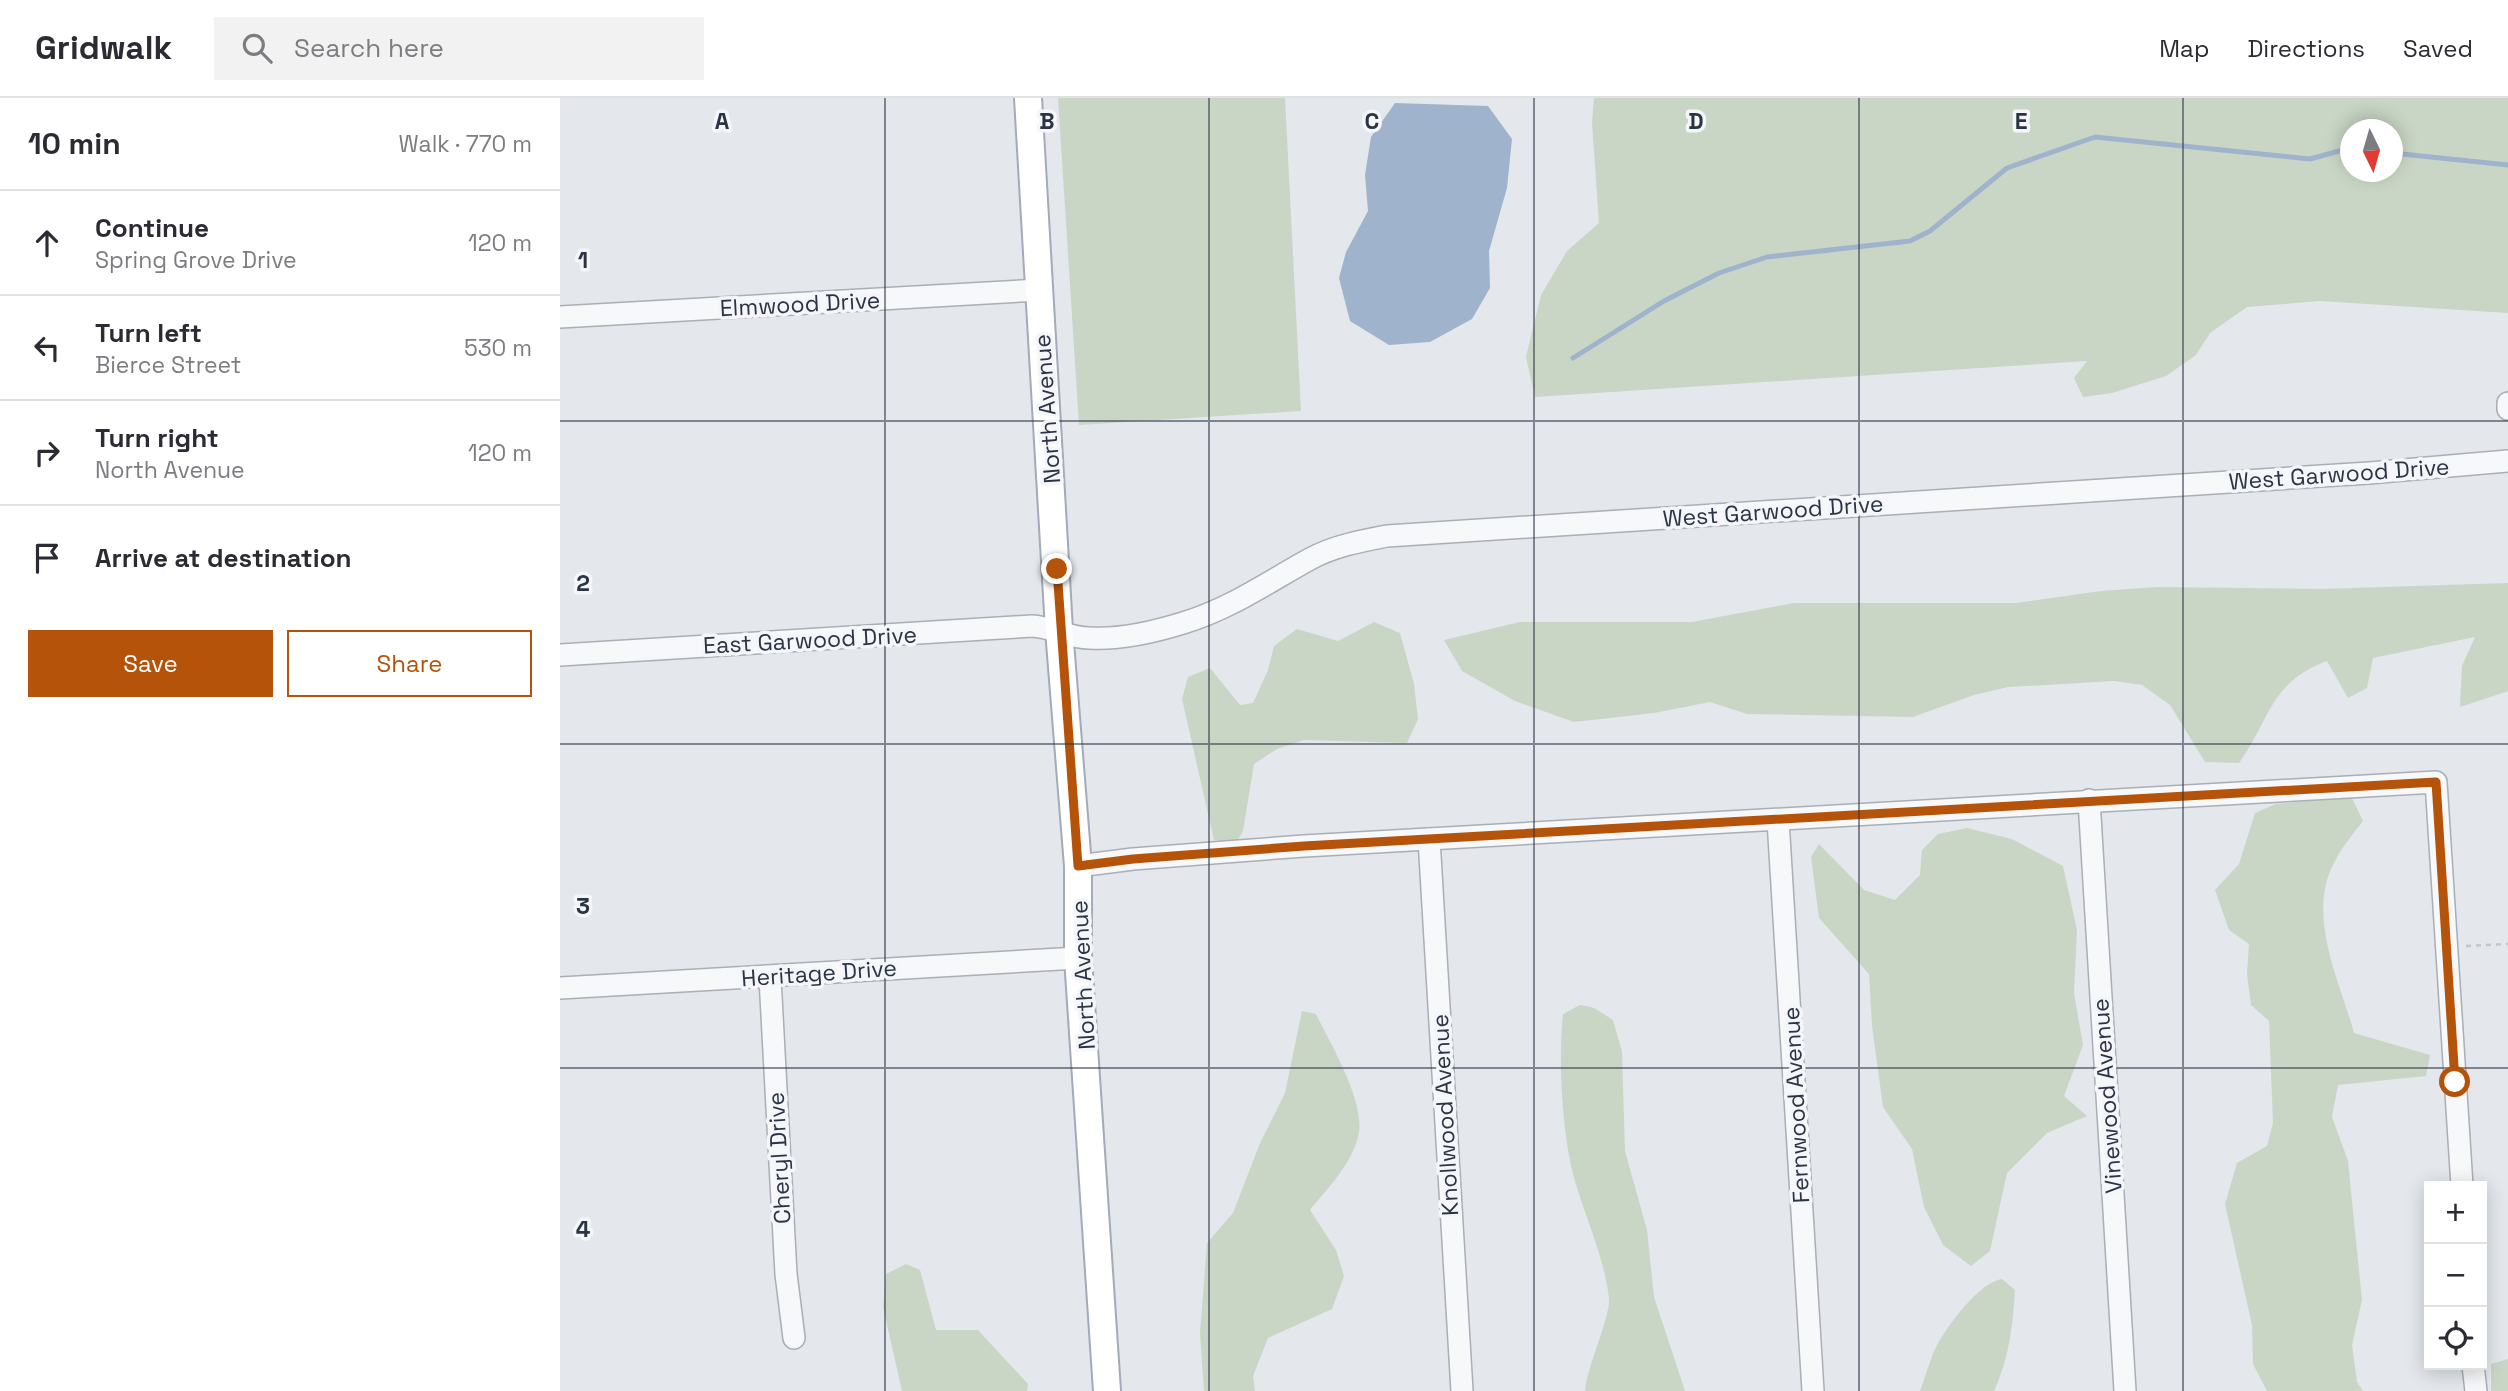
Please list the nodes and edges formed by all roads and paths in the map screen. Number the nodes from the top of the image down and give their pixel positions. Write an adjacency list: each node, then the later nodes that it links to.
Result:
1 (1028, 98): 2 (main road, North Avenue)
2 (1040, 289): 3 (street, Elmwood Drive); 7 (main road, North Avenue)
3 (560, 317)
4 (2508, 403): 5 (street)
5 (2508, 409)
6 (2508, 461): 7 (street, West Garwood Drive)
7 (1059, 629): 8 (street, East Garwood Drive); 12 (main road, North Avenue)
8 (560, 655)
9 (2089, 800): 10 (street); 14 (street); 24 (street, Vinewood Avenue)
10 (1778, 820): 11 (street); 23 (street, Fernwood Avenue)
11 (1429, 839): 12 (street); 22 (street, Knollwood Avenue)
12 (1078, 866): 15 (main road, North Avenue)
13 (2508, 944): 14 (path)
14 (2448, 947): 18 (street)
15 (1078, 958): 16 (street, Heritage Drive); 21 (main road, North Avenue)
16 (770, 978): 17 (street, Heritage Drive); 19 (street, Cheryl Drive)
17 (560, 988)
18 (2462, 1181)
19 (794, 1338)
20 (2474, 1370): 25 (street)
21 (1107, 1391)
22 (1462, 1391)
23 (1813, 1391)
24 (2125, 1391)
25 (2476, 1391)

